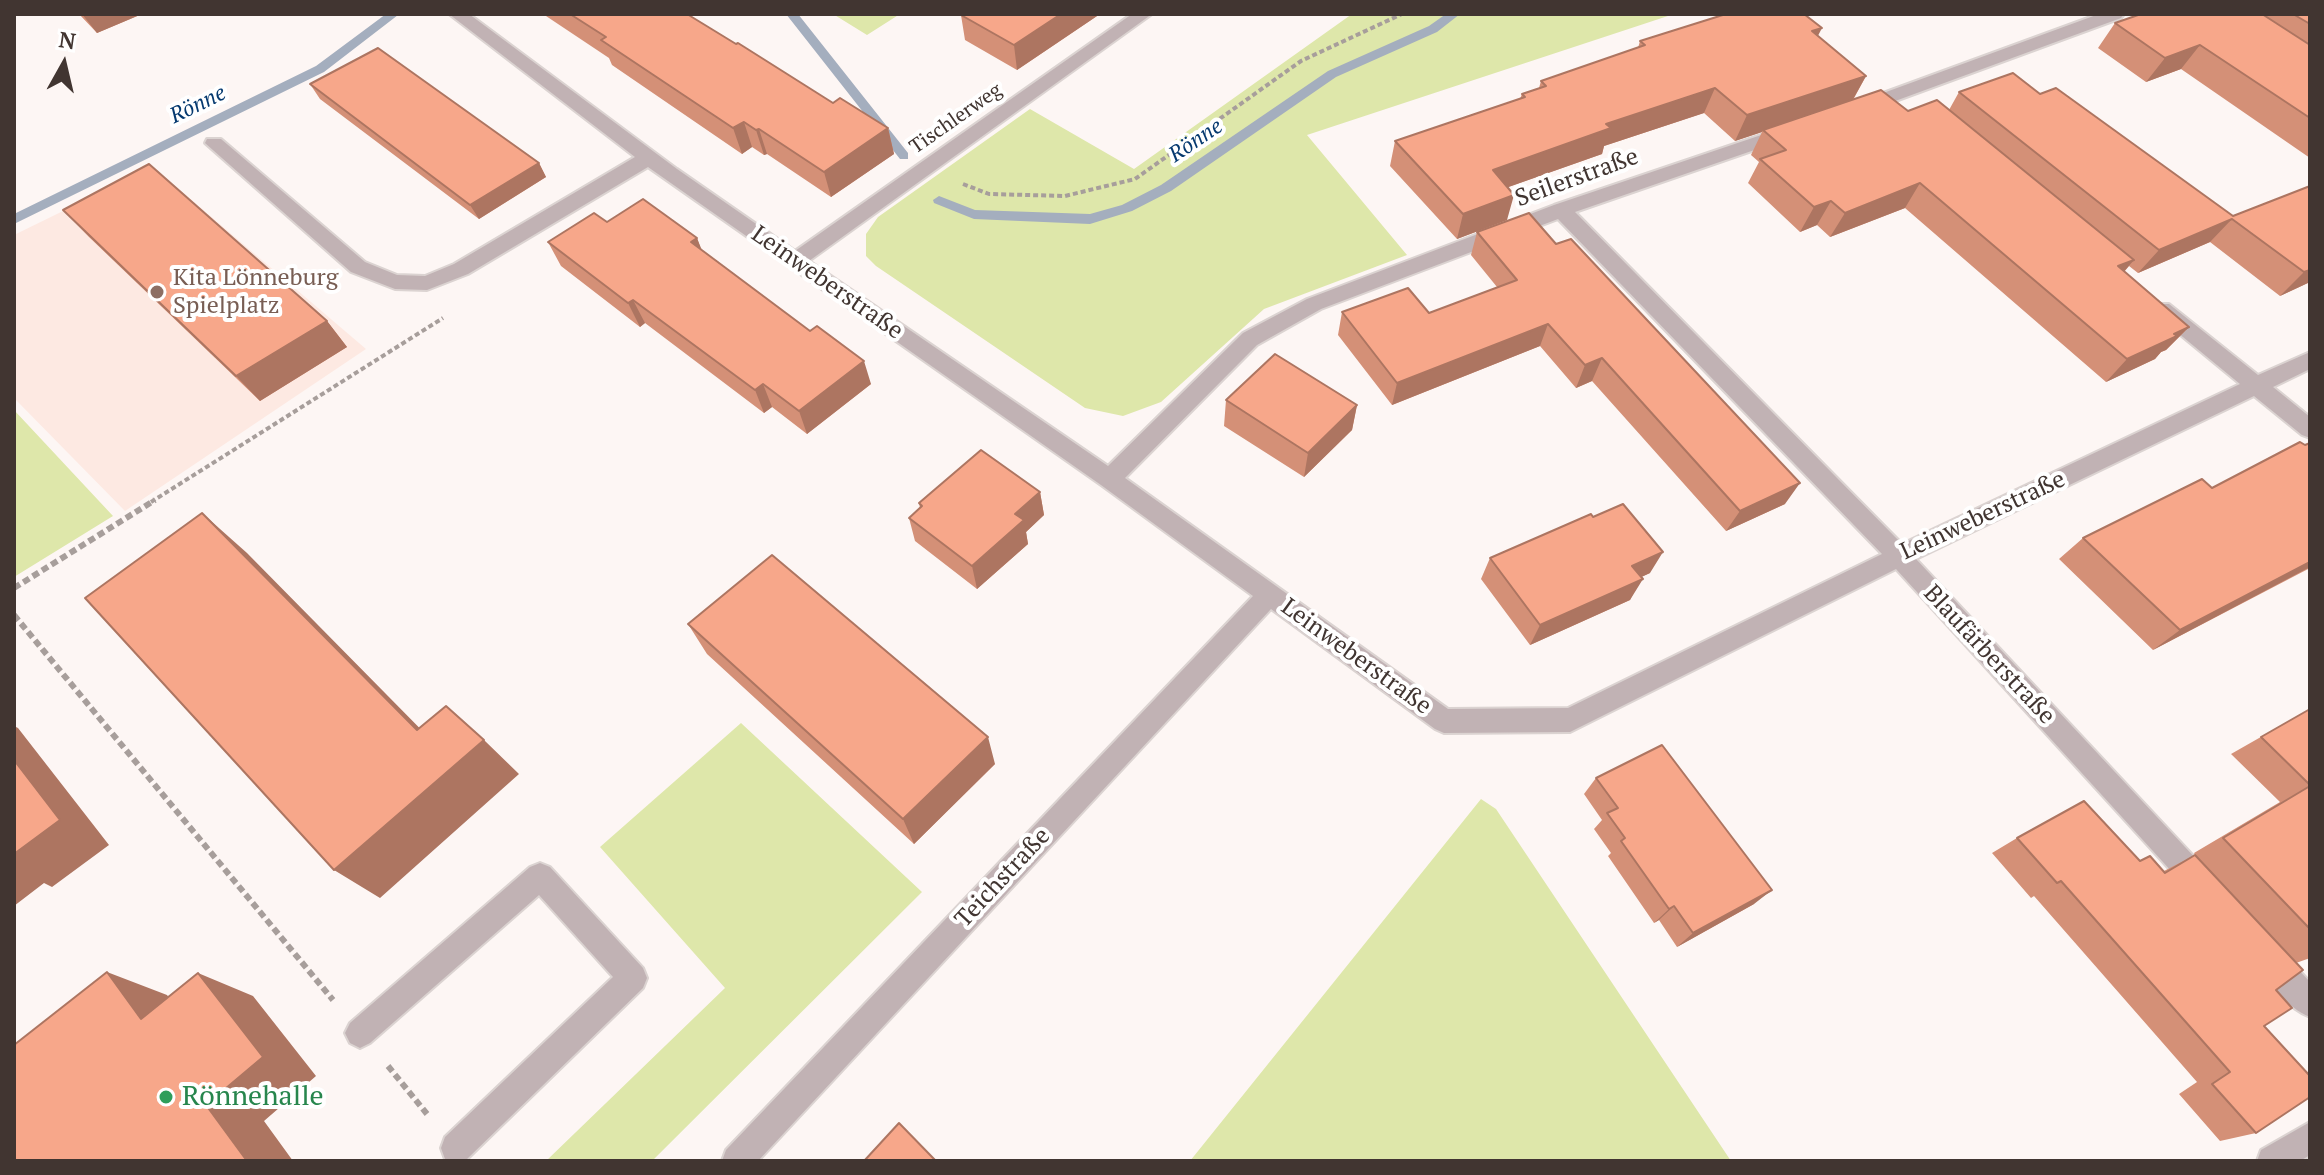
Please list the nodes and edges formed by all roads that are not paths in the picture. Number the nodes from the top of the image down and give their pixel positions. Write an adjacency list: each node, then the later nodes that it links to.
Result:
1 (458, 14): 7 (street, Leinweberstraße)
2 (1143, 14): 9 (street, Tischlerweg)
3 (2115, 14): 4 (street)
4 (1842, 114)
5 (1798, 129): 8 (street, Seilerstraße)
6 (214, 143): 7 (street)
7 (648, 158): 9 (street, Leinweberstraße)
8 (1561, 210): 14 (street, Seilerstraße); 15 (street, Blaufärberstraße)
9 (795, 261): 14 (street, Leinweberstraße)
10 (2146, 295): 12 (street)
11 (2310, 360): 12 (street, Leinweberstraße)
12 (2256, 386): 13 (street); 15 (street, Leinweberstraße)
13 (2310, 429)
14 (1109, 479): 16 (street, Leinweberstraße)
15 (1899, 556): 16 (street, Leinweberstraße); 17 (street, Blaufärberstraße)
16 (1270, 594): 23 (street, Teichstraße)
17 (2223, 909)
18 (2256, 944): 19 (street)
19 (2310, 1003)
20 (360, 1033): 22 (street)
21 (2310, 1137): 24 (street)
22 (456, 1148)
23 (737, 1161)
24 (2272, 1161)

